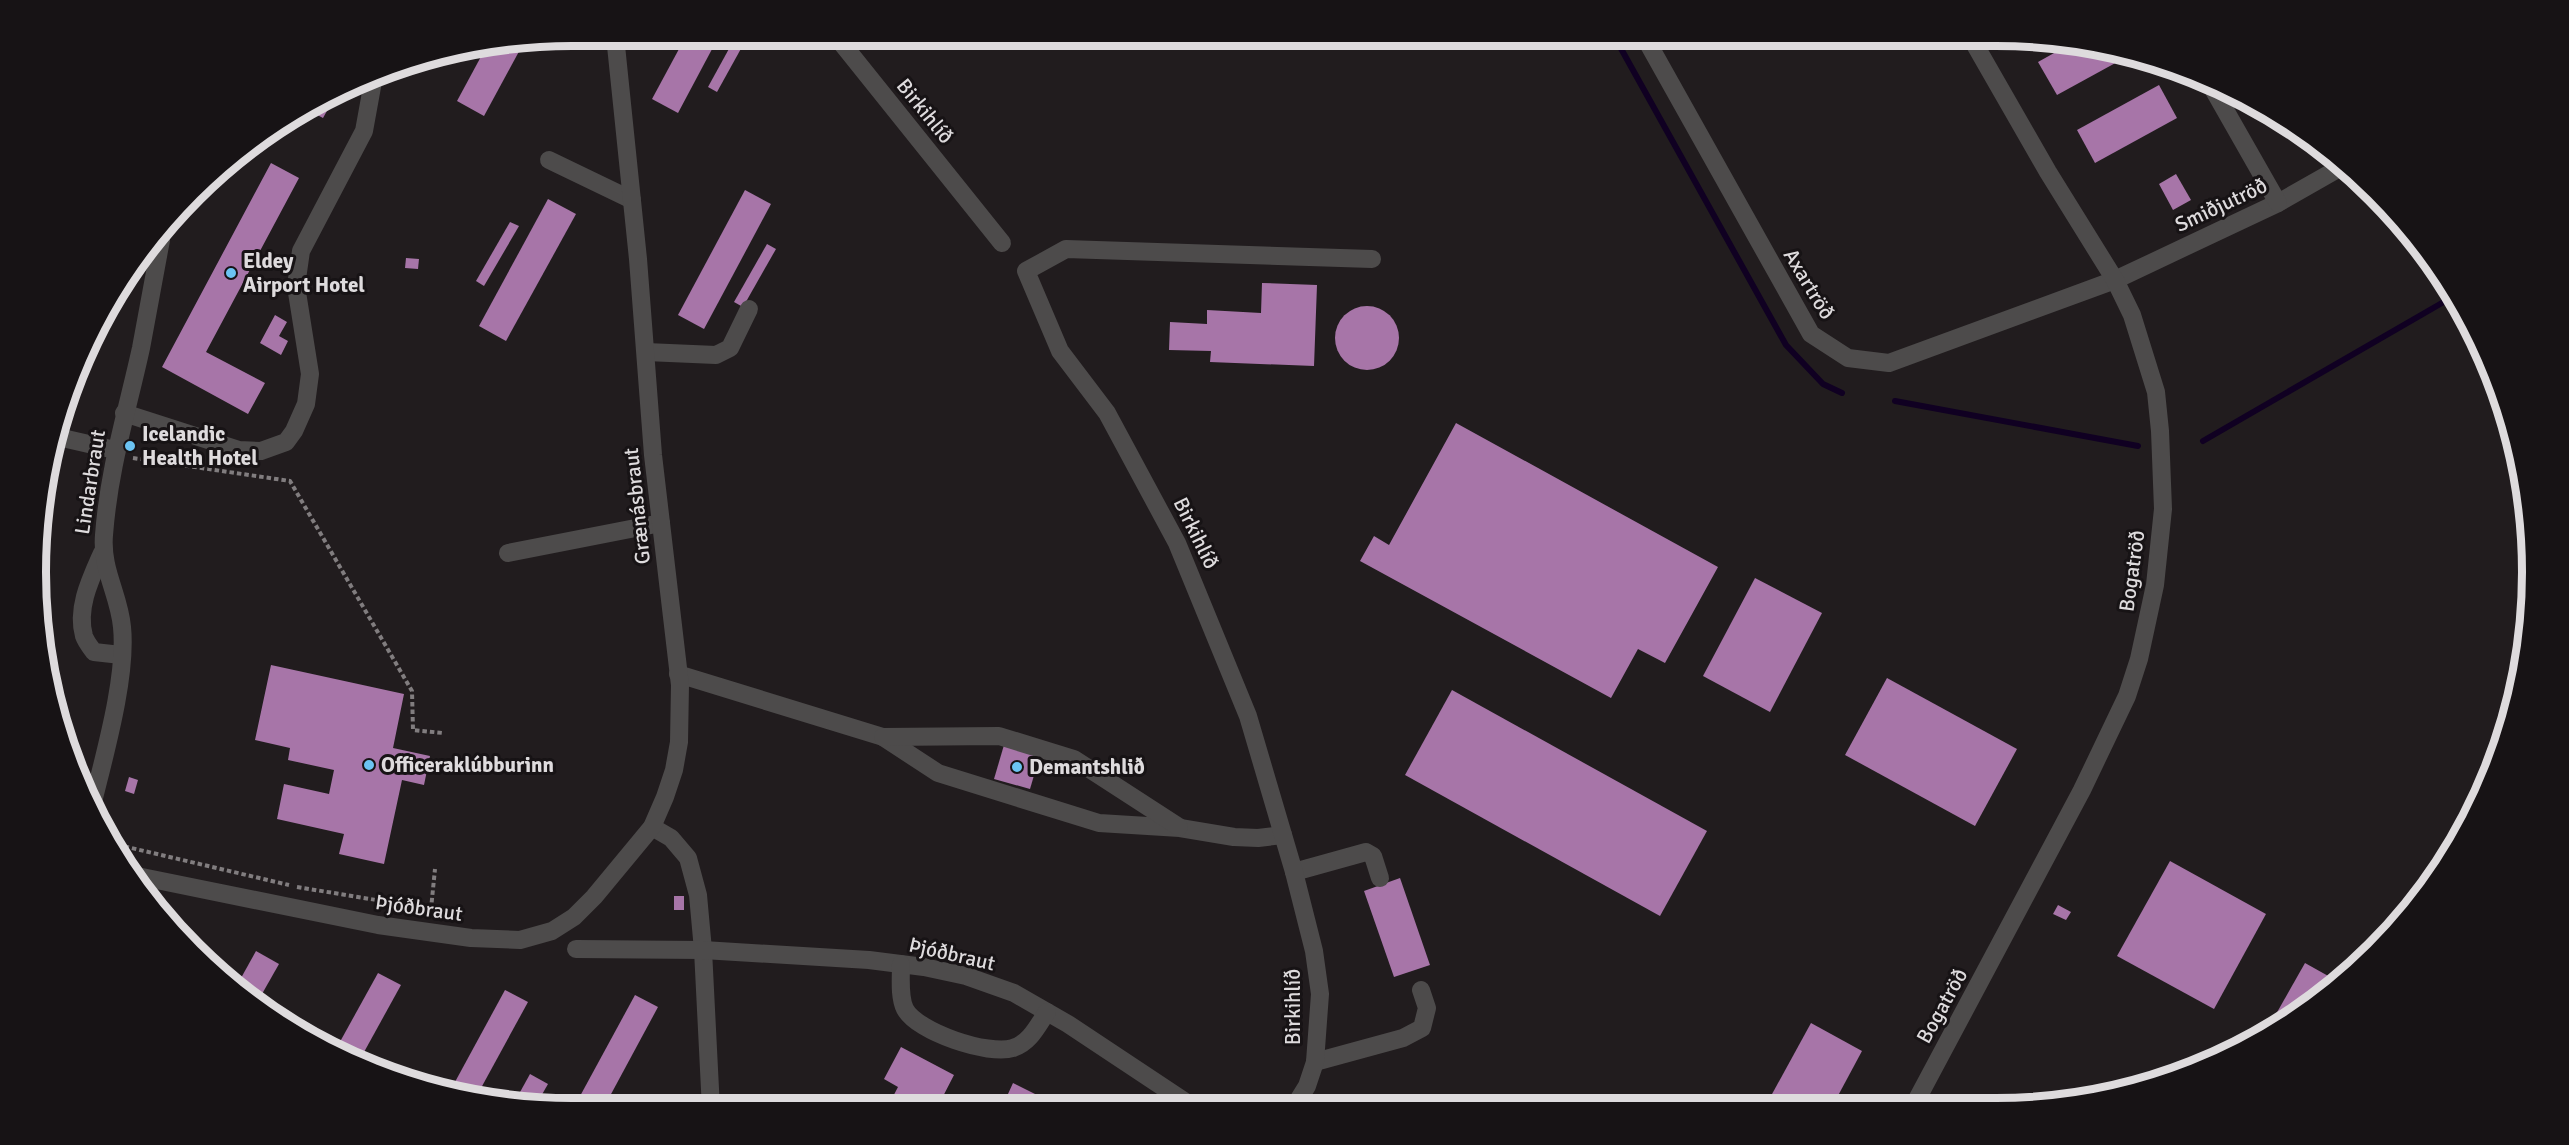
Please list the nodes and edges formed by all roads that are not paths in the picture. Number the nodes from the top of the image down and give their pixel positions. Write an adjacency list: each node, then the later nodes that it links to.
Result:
1 (616, 46): 9 (street, Grænásbraut)
2 (844, 46): 11 (street, Birkihlíð)
3 (1650, 46): 14 (street, Axartröð)
4 (1976, 46): 14 (street, Bogatröð)
5 (372, 87): 17 (street)
6 (2217, 95): 10 (street)
7 (549, 160): 9 (street)
8 (2335, 170): 10 (street, Smiðjutröð)
9 (632, 200): 16 (street, Grænásbraut)
10 (2278, 203): 14 (street, Smiðjutröð)
11 (1002, 243)
12 (159, 248): 17 (street, Lindarbraut)
13 (1372, 259): 29 (street, Birkihlíð)
14 (2115, 280): 42 (street, Bogatröð)
15 (749, 309): 16 (street)
16 (646, 352): 20 (street, Grænásbraut)
17 (124, 413): 19 (street, Lindarbraut)
18 (64, 438): 19 (street)
19 (115, 453): 21 (street, Lindarbraut)
20 (662, 523): 22 (street); 24 (street, Grænásbraut)
21 (102, 553): 23 (street, Lindarbraut); 23 (street)
22 (508, 553)
23 (121, 656): 26 (street, Lindarbraut)
24 (678, 674): 25 (street); 27 (street, Grænásbraut)
25 (883, 737): 28 (street); 28 (street)
26 (95, 792)
27 (652, 826): 31 (street, Þjóðbraut); 34 (street)
28 (1180, 828): 29 (street)
29 (1283, 835): 30 (street, Birkihlíð)
30 (1294, 872): 32 (street); 38 (street, Birkihlíð)
31 (144, 878)
32 (1380, 878)
33 (576, 949): 34 (street)
34 (703, 950): 35 (street, Þjóðbraut); 39 (street)
35 (901, 964): 37 (street, Þjóðbraut); 37 (street)
36 (1421, 990): 38 (street)
37 (1047, 1011): 40 (street, Þjóðbraut)
38 (1315, 1062): 41 (street, Birkihlíð)
39 (710, 1098)
40 (1179, 1098)
41 (1300, 1098)
42 (1918, 1098)

